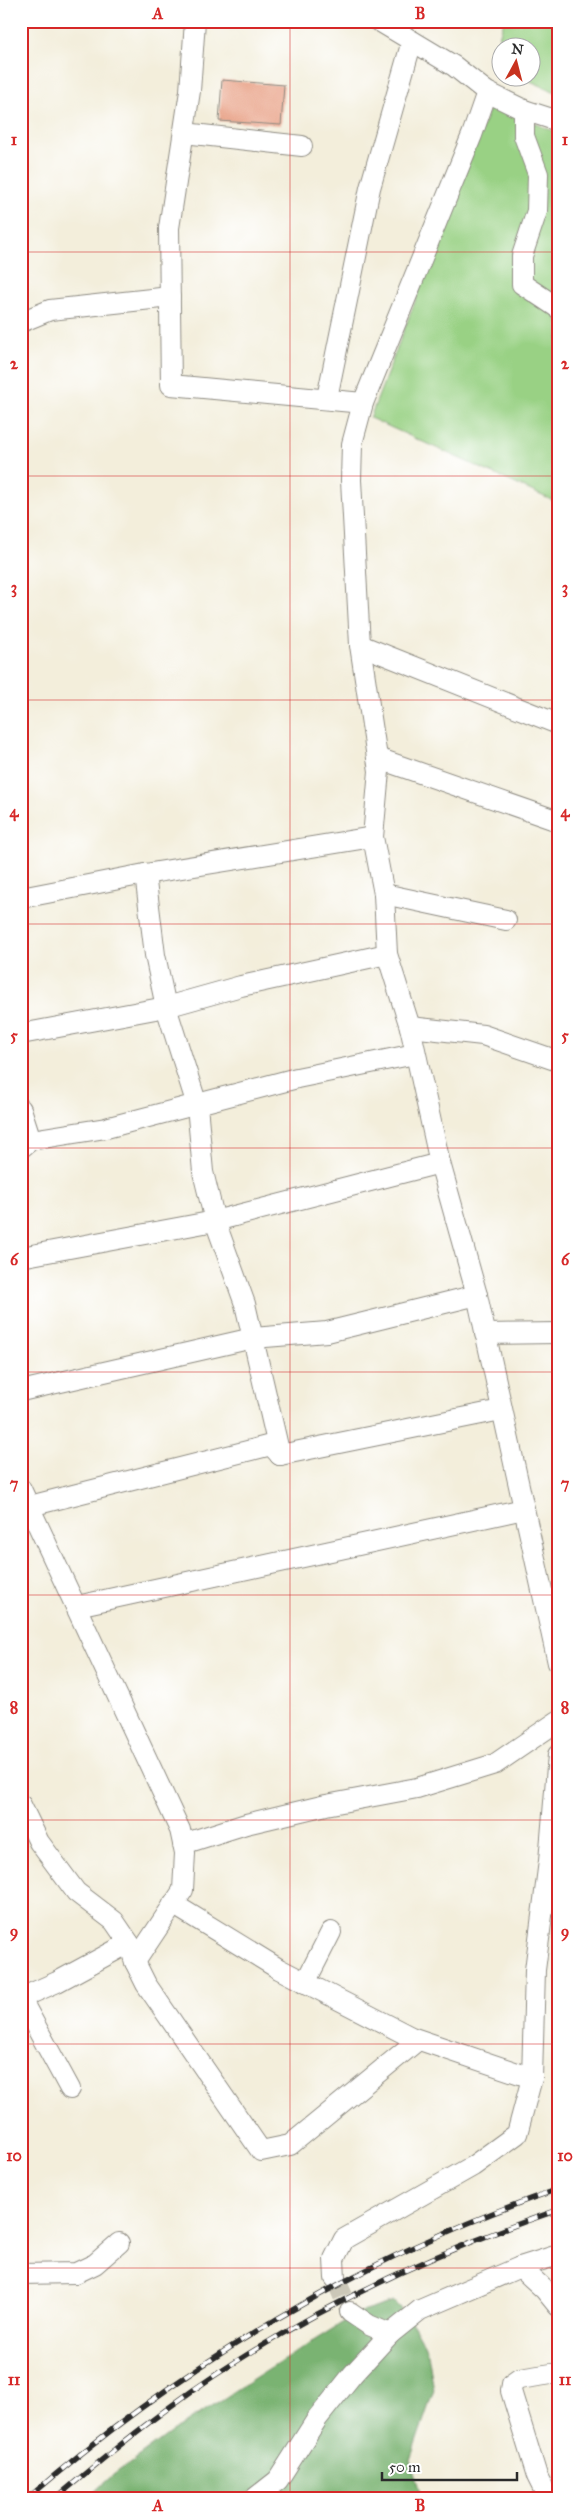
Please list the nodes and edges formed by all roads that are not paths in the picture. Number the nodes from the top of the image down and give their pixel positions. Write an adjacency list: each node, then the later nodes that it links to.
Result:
1 (194, 21): 7 (street)
2 (379, 21): 3 (street)
3 (412, 41): 4 (street); 12 (street)
4 (487, 92): 5 (street); 13 (street)
5 (524, 110): 6 (street); 10 (street)
6 (558, 121)
7 (184, 133): 8 (street); 9 (street)
8 (302, 146)
9 (170, 297): 11 (street); 12 (street)
10 (558, 308)
11 (21, 322)
12 (327, 398): 13 (street)
13 (363, 403): 14 (street)
14 (360, 645): 15 (street); 16 (street)
15 (558, 724)
16 (377, 758): 17 (street); 18 (street)
17 (558, 821)
18 (373, 838): 19 (street); 20 (street)
19 (146, 874): 21 (street); 24 (street)
20 (384, 894): 22 (street); 23 (street)
21 (21, 898)
22 (506, 920)
23 (388, 954): 24 (street); 25 (street)
24 (166, 1006): 26 (street); 29 (street)
25 (410, 1027): 27 (street); 28 (street)
26 (21, 1034)
27 (415, 1054): 29 (street); 32 (street)
28 (558, 1061)
29 (197, 1105): 31 (street); 33 (street)
30 (21, 1109): 31 (street)
31 (26, 1144)
32 (440, 1163): 33 (street); 35 (street)
33 (215, 1221): 34 (street); 38 (street)
34 (21, 1257)
35 (477, 1295): 37 (street); 38 (street)
36 (558, 1333): 37 (street)
37 (485, 1334): 40 (street)
38 (253, 1338): 39 (street); 41 (street)
39 (21, 1391)
40 (501, 1410): 41 (street); 43 (street)
41 (280, 1455): 42 (street)
42 (26, 1497): 44 (street)
43 (524, 1510): 44 (street); 45 (street)
44 (77, 1606): 49 (street)
45 (558, 1663)
46 (558, 1720): 49 (street)
47 (558, 1755): 50 (street)
48 (21, 1805): 53 (street)
49 (183, 1844): 51 (street)
50 (552, 1891): 58 (street)
51 (173, 1904): 54 (street); 55 (street)
52 (331, 1932): 55 (street)
53 (129, 1943): 54 (street); 56 (street)
54 (135, 1962): 57 (street)
55 (305, 1983): 57 (street)
56 (21, 1998): 59 (street)
57 (418, 2040): 58 (street)
58 (532, 2078): 64 (street)
59 (70, 2090)
60 (119, 2243): 63 (street)
61 (558, 2255): 62 (street)
62 (520, 2267): 65 (street); 67 (street)
63 (21, 2274)
64 (335, 2278)
65 (558, 2306)
66 (350, 2312): 67 (street)
67 (390, 2334): 69 (street)
68 (558, 2372): 70 (street)
69 (255, 2498)
70 (548, 2498)

